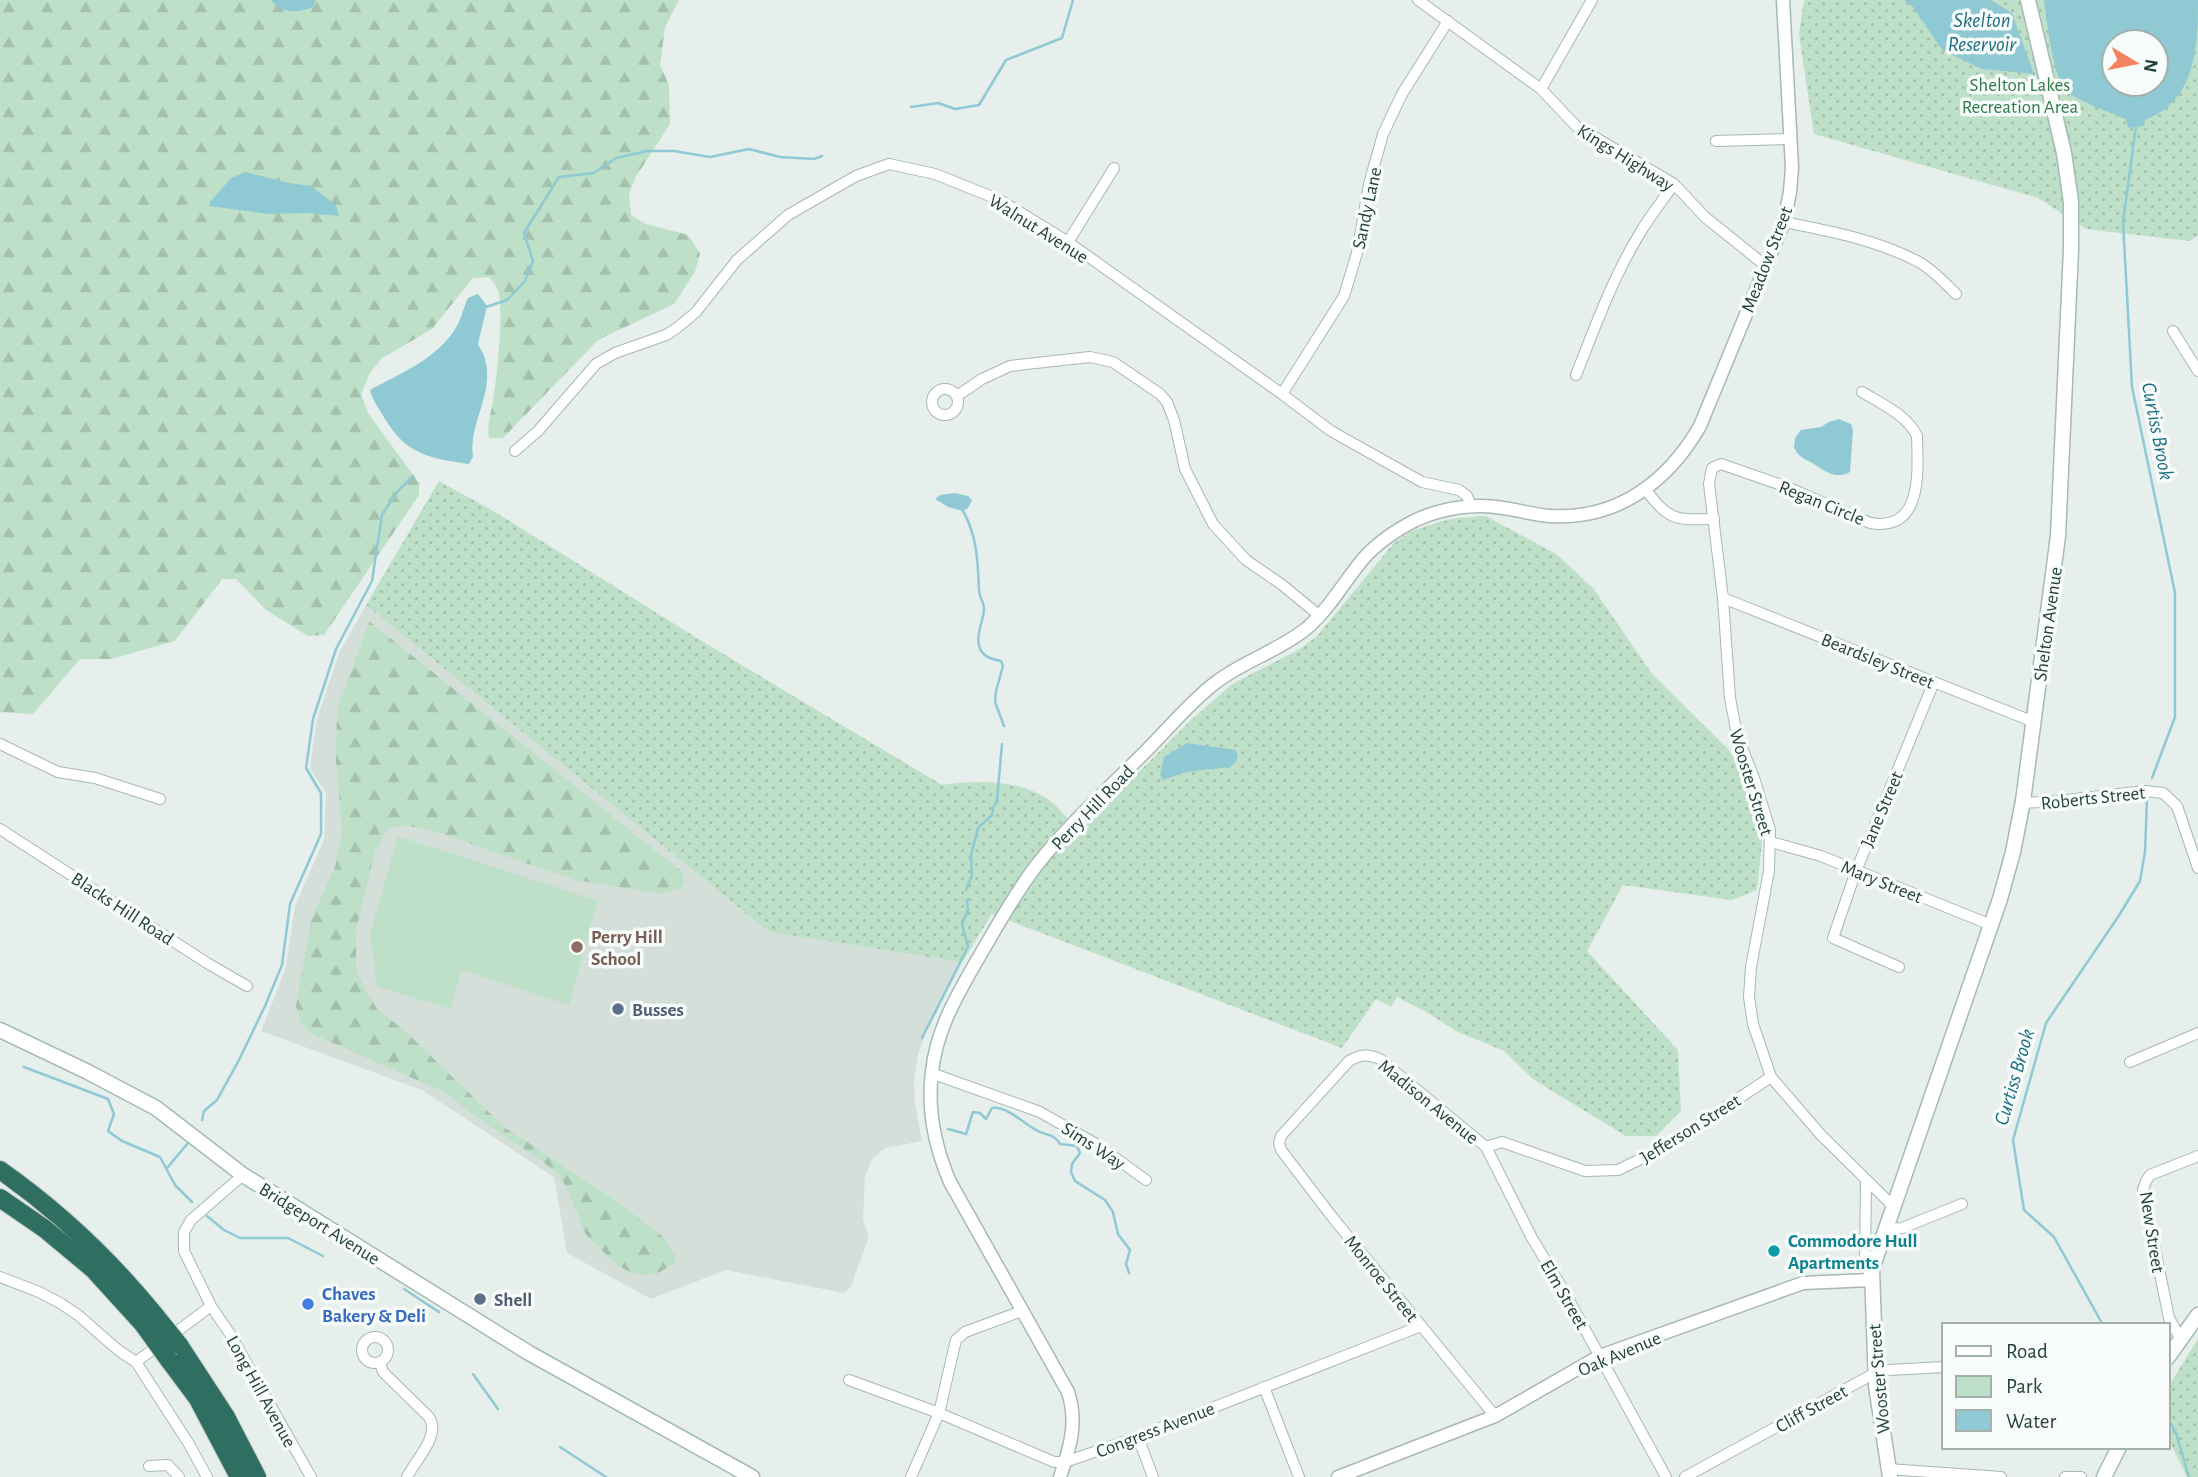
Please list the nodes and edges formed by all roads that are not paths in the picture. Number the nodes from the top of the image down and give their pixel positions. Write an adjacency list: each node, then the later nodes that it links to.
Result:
1 (1418, 0): 5 (street, Kings Highway)
2 (1592, 0): 6 (street)
3 (1783, 0): 7 (street, Meadow Street)
4 (2028, 0): 29 (main road, Shelton Avenue)
5 (1448, 20): 6 (street, Kings Highway); 19 (street, Sandy Lane)
6 (1541, 89): 10 (street, Kings Highway)
7 (1791, 139): 8 (street); 11 (street, Meadow Street)
8 (1716, 141)
9 (1114, 168): 12 (street)
10 (1674, 184): 13 (street, Kings Highway); 17 (street)
11 (1784, 222): 13 (street, Meadow Street); 14 (street)
12 (1068, 242): 19 (street, Walnut Avenue); 21 (street, Walnut Avenue)
13 (1766, 266): 23 (street, Meadow Street)
14 (1956, 295)
15 (2173, 331): 16 (street)
16 (2198, 371)
17 (1576, 375)
18 (1862, 392): 22 (street, Regan Circle)
19 (1282, 394): 24 (street, Walnut Avenue)
20 (957, 396): 27 (street)
21 (516, 451)
22 (1712, 468): 25 (street, Wooster Street)
23 (1645, 489): 24 (street, Perry Hill Road); 25 (street)
24 (1471, 506): 27 (street, Perry Hill Road)
25 (1714, 519): 26 (street, Wooster Street)
26 (1723, 598): 28 (street, Beardsley Street); 34 (street, Wooster Street)
27 (1320, 616): 43 (street, Perry Hill Road)
28 (1934, 682): 29 (street, Beardsley Street); 36 (street, Jane Street)
29 (2034, 722): 32 (main road, Shelton Avenue)
30 (0, 744): 31 (street)
31 (160, 799)
32 (2022, 803): 35 (street, Roberts Street); 37 (main road, Shelton Avenue)
33 (0, 829): 39 (street, Blacks Hill Road)
34 (1771, 842): 36 (street, Mary Street); 44 (street, Wooster Street)
35 (2198, 868)
36 (1856, 871): 37 (street, Mary Street); 38 (street, Jane Street)
37 (1990, 925): 54 (main road, Shelton Avenue)
38 (1899, 967)
39 (247, 986)
40 (0, 1030): 49 (main road, Bridgeport Avenue)
41 (2198, 1033): 42 (street)
42 (2130, 1062)
43 (931, 1073): 50 (street, Sims Way); 59 (street, Perry Hill Road)
44 (1771, 1077): 46 (street, Jefferson Street); 51 (street, Wooster Street)
45 (1281, 1136): 46 (street, Madison Avenue); 62 (street, Monroe Street)
46 (1486, 1147): 66 (street, Elm Street)
47 (2198, 1156): 63 (street, New Street)
48 (0, 1170): 61 (highway)
49 (243, 1175): 58 (street, Long Hill Avenue); 86 (main road, Bridgeport Avenue)
50 (1146, 1180)
51 (1866, 1181): 54 (street, Wooster Street); 57 (street, Wooster Street)
52 (0, 1198): 61 (highway)
53 (1962, 1204): 55 (street)
54 (1893, 1206): 55 (main road, Shelton Avenue)
55 (1885, 1229): 57 (main road, Wooster Street)
56 (0, 1277): 67 (street)
57 (1871, 1280): 66 (street, Oak Avenue); 70 (main road, Wooster Street)
58 (211, 1306): 67 (street); 84 (street, Long Hill Avenue)
59 (1023, 1311): 73 (street); 77 (street, Perry Hill Road)
60 (2198, 1315): 63 (main road)
61 (149, 1319): 64 (highway, bridge)
62 (1421, 1326): 72 (street, Congress Avenue); 74 (street, Monroe Street)
63 (2180, 1338): 65 (main road)
64 (174, 1352): 82 (highway); 83 (highway)
65 (2170, 1354)
66 (1600, 1356): 74 (street, Oak Avenue); 92 (street, Elm Street)
67 (136, 1362): 81 (street)
68 (380, 1363): 85 (street)
69 (1942, 1367): 70 (street, Cliff Street)
70 (1875, 1373): 79 (main road, Wooster Street); 93 (street, Cliff Street)
71 (849, 1380): 73 (street)
72 (1264, 1387): 75 (street, Congress Avenue); 90 (street)
73 (939, 1413): 77 (street); 87 (street)
74 (1495, 1416): 91 (street, Oak Avenue)
75 (1138, 1437): 77 (street, Congress Avenue); 89 (street)
76 (2118, 1449): 97 (main road)
77 (1065, 1462): 88 (street, Perry Hill Road)
78 (149, 1466): 80 (street)
79 (1889, 1473): 94 (street)
80 (179, 1477)
81 (207, 1477)
82 (239, 1477)
83 (257, 1477)
84 (311, 1477)
85 (407, 1477)
86 (752, 1477)
87 (911, 1477)
88 (1060, 1477)
89 (1153, 1477)
90 (1299, 1477)
91 (1338, 1477)
92 (1666, 1477)
93 (1685, 1477)
94 (2001, 1477)
95 (2065, 1477): 96 (street)
96 (2081, 1477)
97 (2104, 1477)

